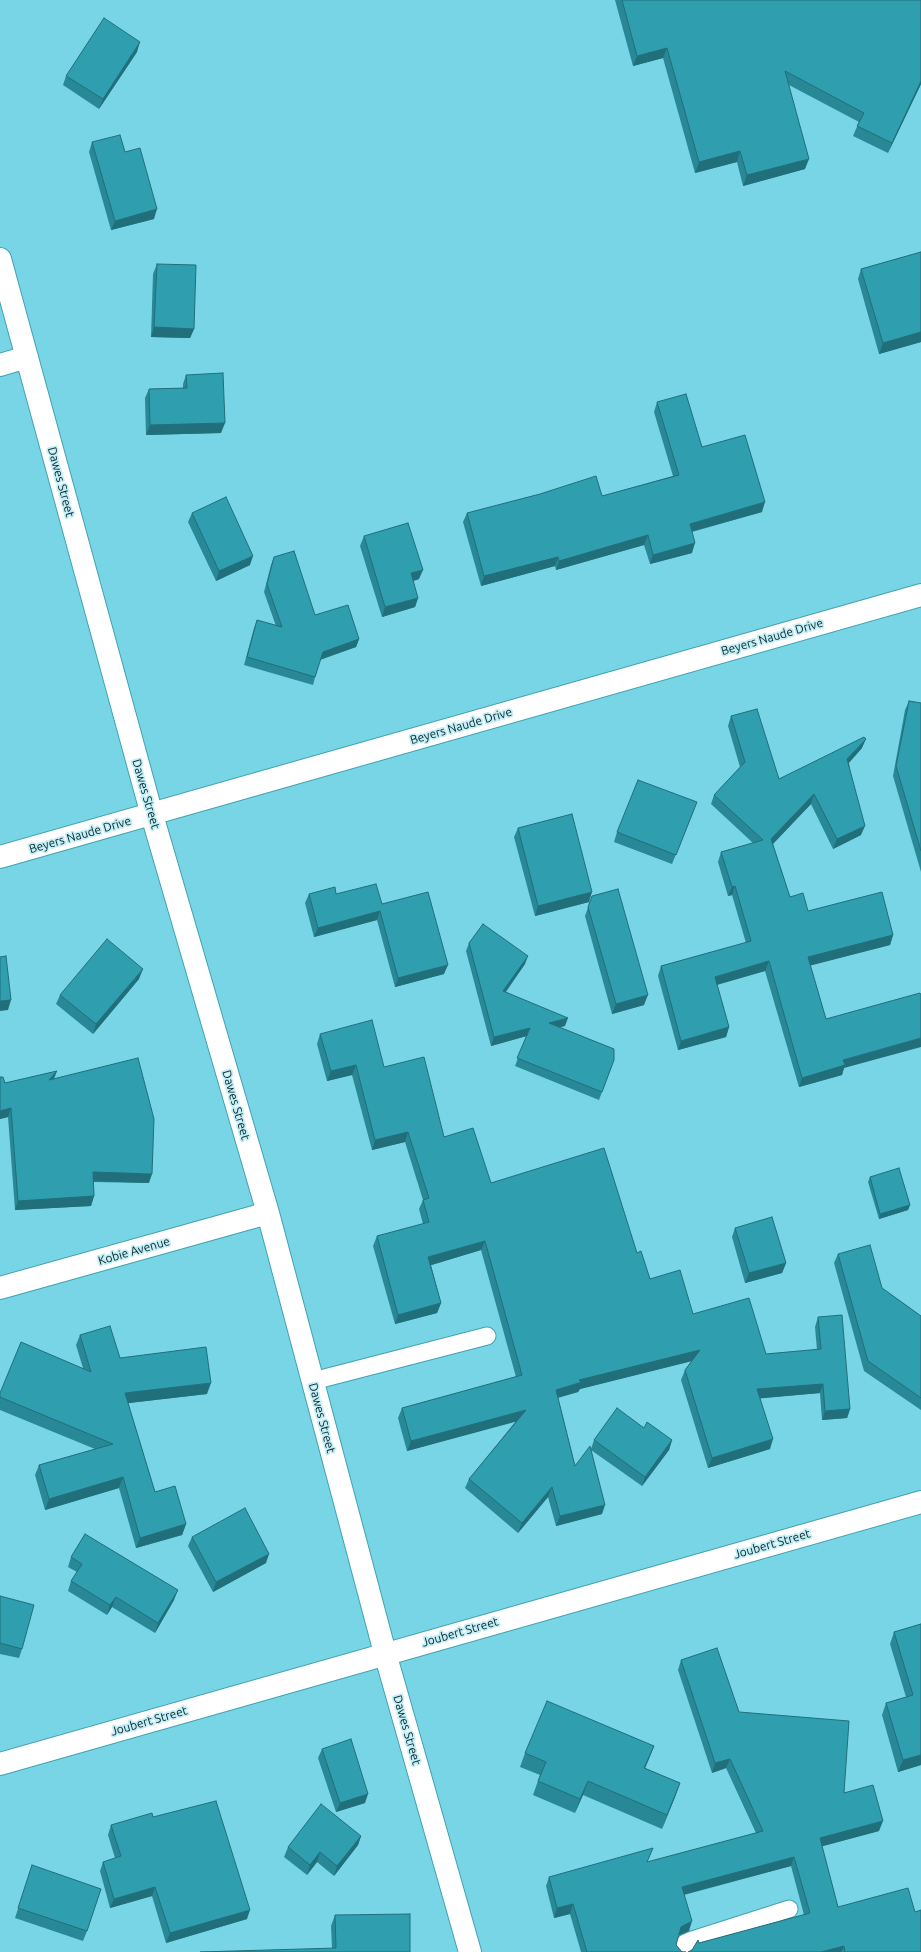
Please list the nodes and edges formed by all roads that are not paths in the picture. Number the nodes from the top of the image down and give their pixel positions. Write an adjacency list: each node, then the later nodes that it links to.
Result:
1 (0, 259): 2 (street, Dawes Street)
2 (27, 357): 3 (street); 5 (street, Dawes Street)
3 (0, 365)
4 (921, 595): 5 (street, Beyers Naude Drive)
5 (152, 814): 6 (street, Beyers Naude Drive); 7 (street, Dawes Street)
6 (0, 857)
7 (268, 1213): 8 (street, Kobie Avenue); 10 (street, Dawes Street)
8 (0, 1288)
9 (487, 1336): 10 (lane)
10 (313, 1381): 12 (street, Dawes Street)
11 (921, 1502): 12 (street, Joubert Street)
12 (385, 1653): 13 (street, Joubert Street); 15 (street, Dawes Street)
13 (0, 1764)
14 (789, 1909): 16 (lane)
15 (470, 1952)
16 (682, 1952)

